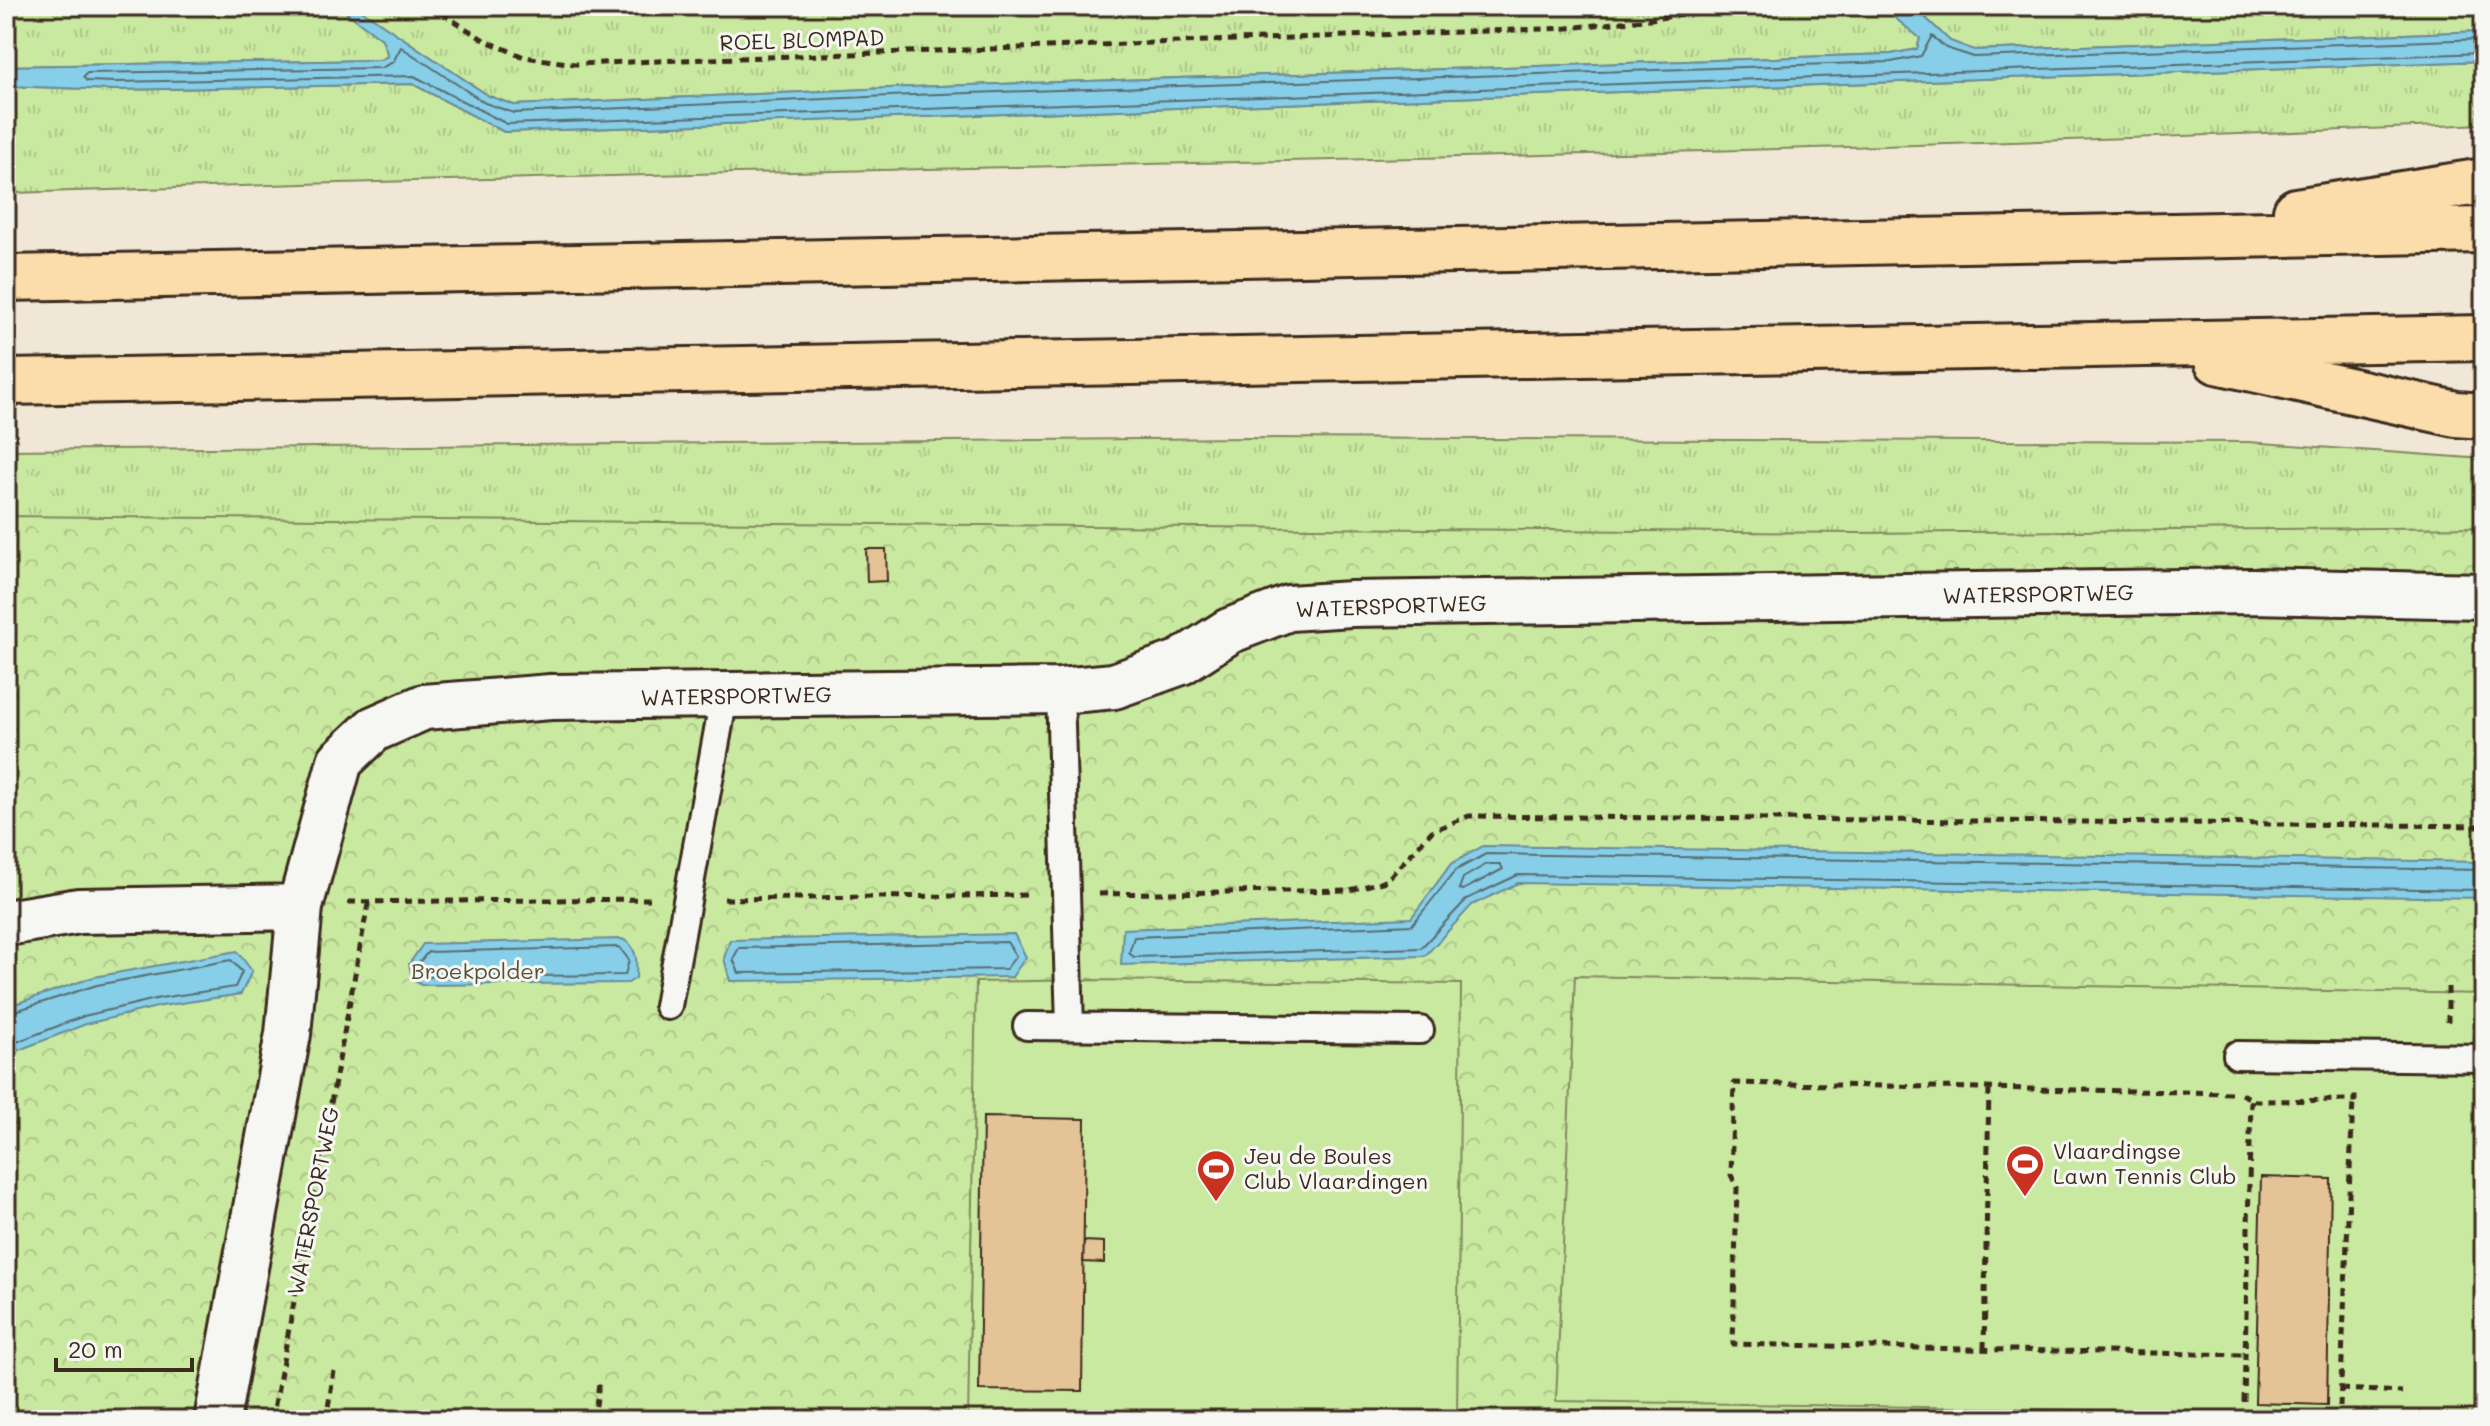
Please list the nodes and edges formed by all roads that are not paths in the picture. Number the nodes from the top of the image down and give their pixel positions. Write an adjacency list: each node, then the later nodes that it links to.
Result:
1 (2484, 181): 3 (highway)
2 (2484, 230): 3 (highway)
3 (2132, 237): 4 (highway)
4 (6, 278)
5 (2484, 338): 6 (highway)
6 (2149, 346): 7 (highway); 8 (highway)
7 (6, 382)
8 (2484, 416)
9 (2484, 596): 10 (street, WATERSPORTWEG)
10 (1060, 691): 11 (street, WATERSPORTWEG); 16 (lane)
11 (724, 697): 12 (street, WATERSPORTWEG); 14 (lane)
12 (300, 907): 13 (street); 20 (street, WATERSPORTWEG)
13 (6, 923)
14 (668, 1006)
15 (1027, 1026): 16 (lane)
16 (1070, 1026): 17 (lane)
17 (1420, 1030)
18 (2237, 1055): 19 (lane)
19 (2484, 1058)
20 (217, 1420)

